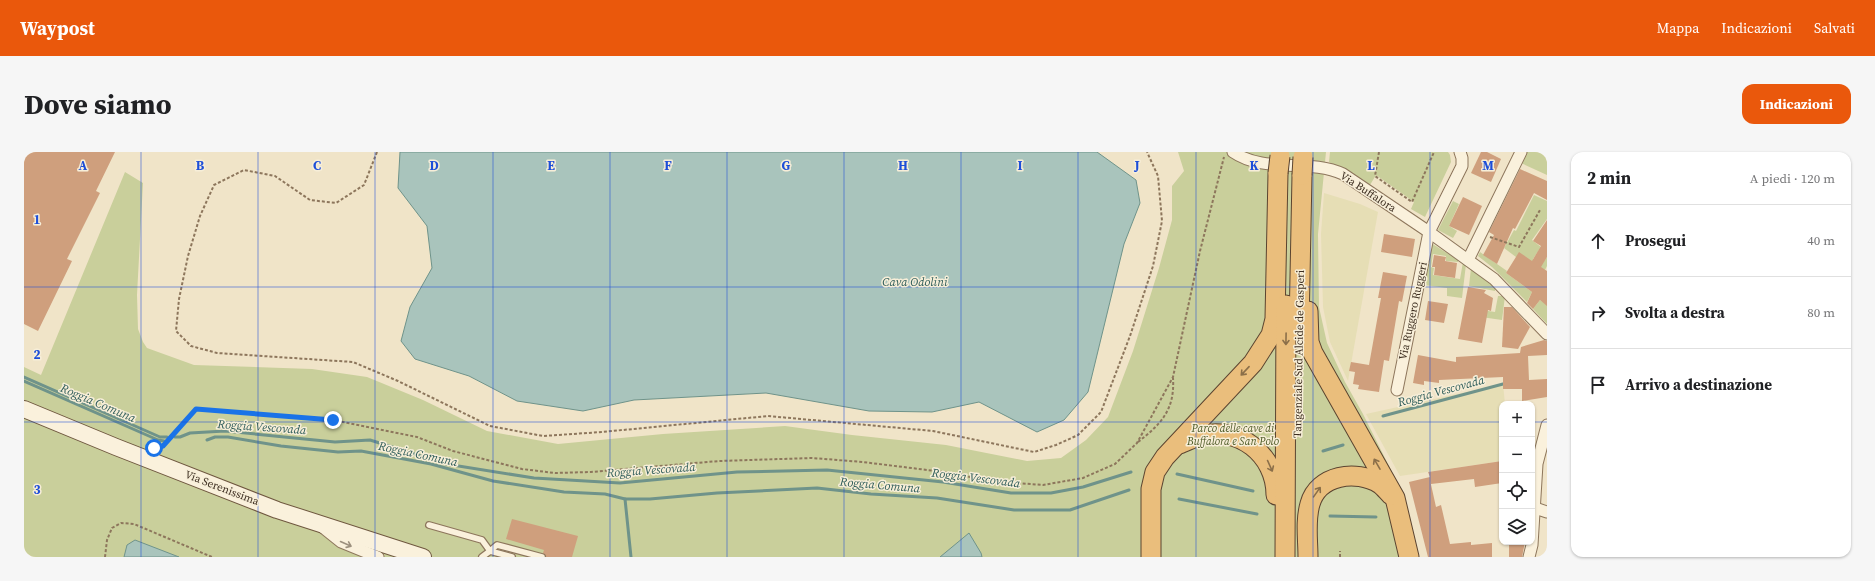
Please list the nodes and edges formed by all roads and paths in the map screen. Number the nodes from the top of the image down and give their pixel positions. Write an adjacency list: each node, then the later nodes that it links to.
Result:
1 (377, 152): 2 (path)
2 (1147, 152)
3 (1379, 152): 4 (path)
4 (1434, 152)
5 (1460, 152): 11 (street)
6 (1521, 152): 12 (street)
7 (1228, 154): 11 (street, Via Buffalora); 15 (path)
8 (1291, 161): 9 (highway, Tangenziale Sud Alcide de Gasperi); 20 (highway, one-way to 20); 39 (highway, Tangenziale Sud Alcide de Gasperi, one-way to 39)
9 (1300, 204): 22 (highway, one-way to 9); 40 (highway, Tangenziale Sud Alcide de Gasperi)
10 (1540, 210): 12 (path)
11 (1429, 232): 13 (street, Via Buffalora); 16 (street, Via Ruggero Ruggeri)
12 (1481, 234): 13 (street)
13 (1468, 260): 14 (street, Via Buffalora)
14 (1547, 334)
15 (1173, 377): 19 (path); 19 (path)
16 (1397, 390)
17 (24, 409): 26 (main road, Via Serenissima)
18 (1547, 425): 23 (street)
19 (1137, 443): 21 (path)
20 (1176, 446): 37 (highway); 38 (highway, one-way to 38)
21 (154, 448)
22 (1395, 498): 41 (highway, one-way to 22); 43 (highway)
23 (1535, 508): 25 (street)
24 (1535, 509): 44 (street)
25 (1547, 512)
26 (318, 523): 32 (street, one-way to 32); 33 (main road, Via Serenissima)
27 (429, 525): 28 (lane)
28 (490, 551): 34 (lane); 35 (lane); 36 (lane)
29 (1340, 551): 42 (path)
30 (105, 557): 31 (path)
31 (212, 557)
32 (378, 557)
33 (423, 557)
34 (482, 557)
35 (512, 557)
36 (542, 557)
37 (1151, 557)
38 (1276, 557)
39 (1285, 557)
40 (1299, 557)
41 (1308, 557)
42 (1340, 557)
43 (1409, 557)
44 (1529, 557)

